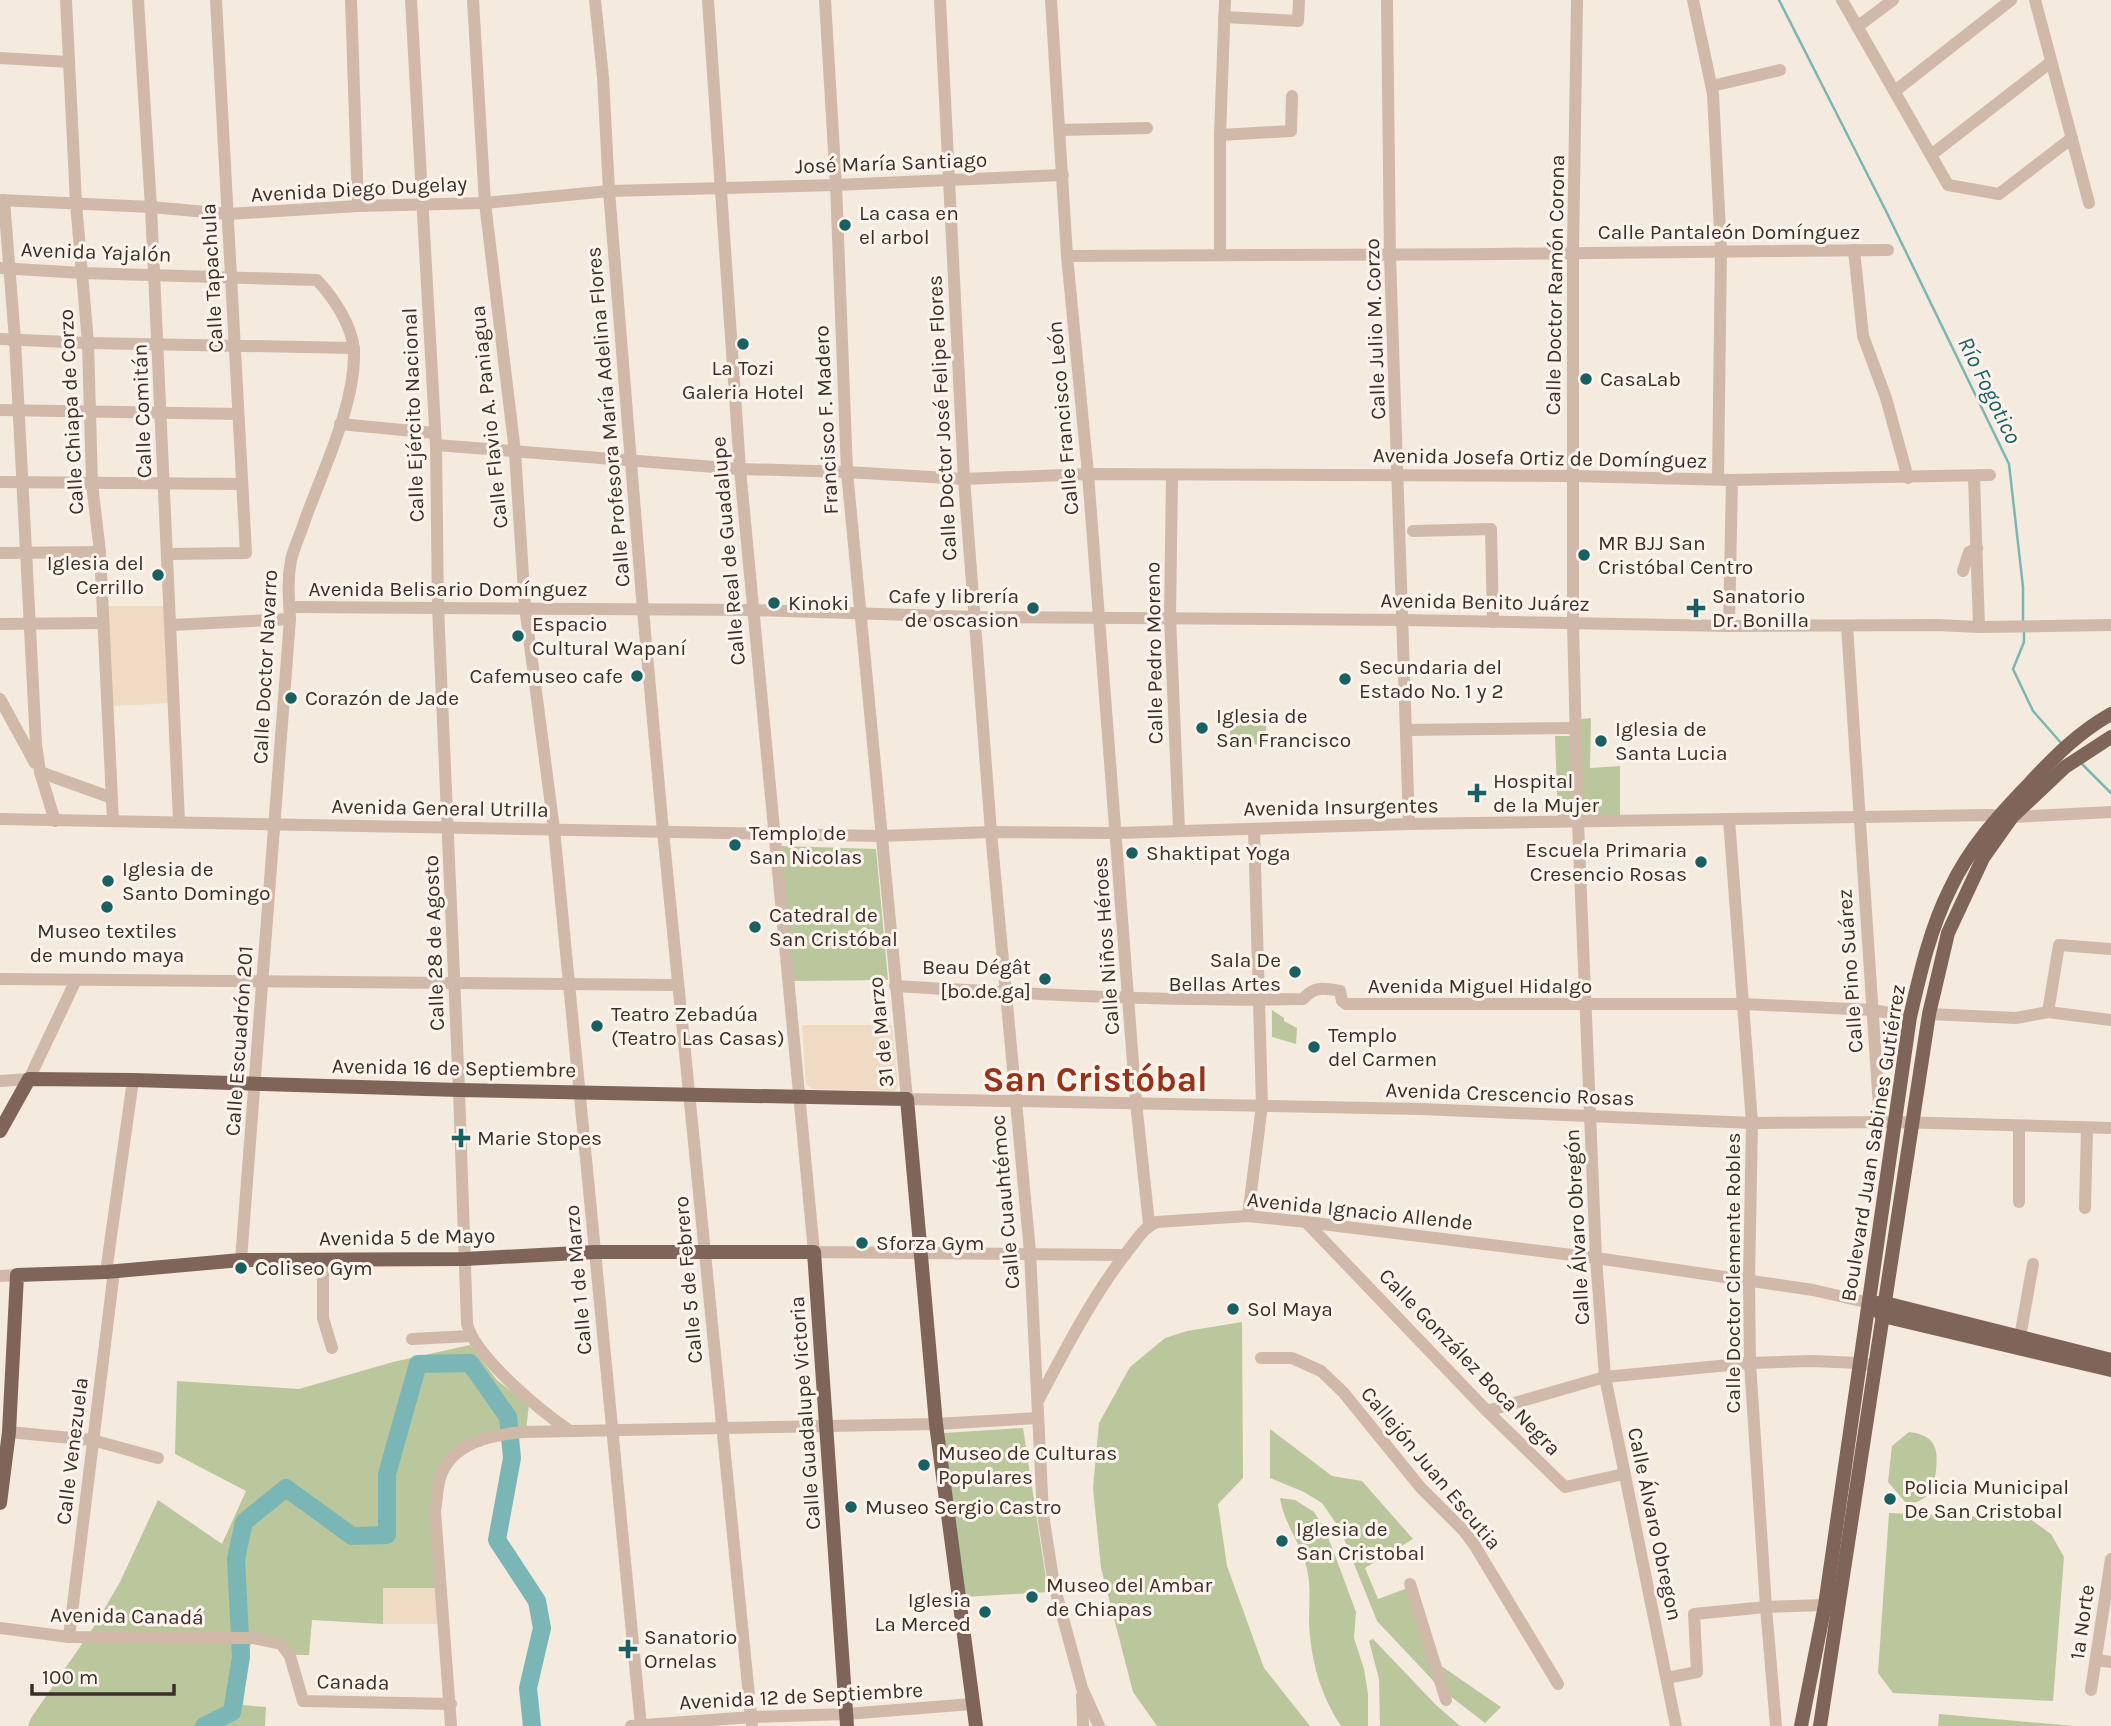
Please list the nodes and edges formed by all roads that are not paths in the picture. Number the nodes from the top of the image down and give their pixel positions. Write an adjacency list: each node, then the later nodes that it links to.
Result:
1 (66, 0): 24 (street, Calle Chiapa de Corzo)
2 (138, 0): 46 (street, Calle Comitán)
3 (216, 0): 47 (street, Calle Tapachula)
4 (351, 0): 45 (street)
5 (411, 0): 42 (street, Calle Ejército Nacional)
6 (473, 0): 43 (street, Calle Flavio A. Paniagua)
7 (595, 0): 39 (street, Calle Profesora María Adelina Flores)
8 (708, 0): 38 (street, Calle Real de Guadalupe)
9 (825, 0): 37 (street, Francisco F. Madero)
10 (940, 0): 36 (street, Calle Doctor José Felipe Flores)
11 (1051, 0): 31 (street, Calle Francisco León)
12 (1225, 0): 21 (street)
13 (1299, 0): 21 (street)
14 (1387, 0): 54 (street, Calle Julio M. Corzo)
15 (1577, 0): 51 (street, Calle Doctor Ramón Corona)
16 (1693, 0): 27 (street)
17 (1842, 0): 22 (street)
18 (1893, 0): 22 (street)
19 (2011, 0): 28 (street)
20 (2035, 0): 25 (street)
21 (1224, 17): 32 (street)
22 (1857, 27): 28 (street)
23 (0, 58): 24 (street)
24 (69, 62): 41 (street, Calle Chiapa de Corzo)
25 (2051, 62): 33 (street); 34 (street)
26 (1780, 70): 27 (street)
27 (1712, 86): 48 (street)
28 (1895, 91): 34 (street)
29 (1292, 96): 32 (street)
30 (1147, 128): 31 (street)
31 (1060, 131): 35 (street, Calle Francisco León)
32 (1220, 135): 52 (street)
33 (2072, 138): 34 (street); 44 (street)
34 (1931, 155)
35 (1063, 175): 36 (street, José María Santiago); 53 (street, Calle Francisco León)
36 (948, 180): 37 (street, José María Santiago); 84 (street, Calle Doctor José Felipe Flores)
37 (836, 185): 38 (street, José María Santiago); 76 (street, Francisco F. Madero)
38 (721, 187): 39 (street, Avenida Diego Dugelay); 75 (street, Calle Real de Guadalupe)
39 (610, 191): 43 (street, Avenida Diego Dugelay); 74 (street, Calle Profesora María Adelina Flores)
40 (2, 200): 41 (street, Avenida Diego Dugelay); 55 (street)
41 (76, 203): 46 (street, Avenida Diego Dugelay); 56 (street, Calle Chiapa de Corzo)
42 (424, 203): 43 (street, Avenida Diego Dugelay); 45 (street, Avenida Diego Dugelay); 72 (street, Calle Ejército Nacional)
43 (485, 203): 73 (street, Calle Flavio A. Paniagua)
44 (2089, 203)
45 (358, 206): 47 (street, Avenida Diego Dugelay)
46 (152, 207): 47 (street, Avenida Diego Dugelay); 57 (street, Calle Comitán)
47 (228, 214): 58 (street, Calle Tapachula)
48 (1721, 250): 49 (street, Calle Pantaleón Domínguez); 51 (street, Calle Pantaleón Domínguez); 85 (street)
49 (1854, 250): 50 (street, Calle Pantaleón Domínguez); 83 (street)
50 (1888, 250)
51 (1573, 251): 54 (street, Calle Pantaleón Domínguez); 81 (street, Calle Doctor Ramón Corona)
52 (1220, 255): 53 (street, Calle Pantaleón Domínguez); 54 (street, Calle Pantaleón Domínguez)
53 (1068, 256): 77 (street, Calle Francisco León)
54 (1391, 256): 80 (street, Calle Julio M. Corzo)
55 (5, 268): 56 (street, Avenida Yajalón); 61 (street)
56 (82, 273): 57 (street, Avenida Yajalón); 62 (street, Calle Chiapa de Corzo)
57 (155, 274): 58 (street, Avenida Yajalón); 63 (street, Calle Comitán)
58 (232, 276): 59 (street, Avenida Yajalón); 64 (street, Calle Tapachula)
59 (317, 280): 65 (street, Calle Doctor Navarro)
60 (0, 339): 61 (street)
61 (15, 340): 62 (street); 67 (street)
62 (88, 343): 63 (street); 68 (street, Calle Chiapa de Corzo)
63 (158, 344): 64 (street); 69 (street, Calle Comitán)
64 (236, 346): 65 (street); 70 (street, Calle Tapachula)
65 (354, 348): 71 (street, Calle Doctor Navarro)
66 (0, 410): 67 (street)
67 (18, 410): 68 (street); 88 (street)
68 (91, 412): 69 (street); 90 (street, Calle Chiapa de Corzo)
69 (160, 414): 70 (street); 89 (street, Calle Comitán)
70 (239, 414): 91 (street, Calle Tapachula)
71 (340, 424): 72 (street, Avenida Josefa Ortiz de Domínguez); 103 (street, Calle Doctor Navarro)
72 (435, 439): 73 (street, Avenida Josefa Ortiz de Domínguez); 99 (street, Calle Ejército Nacional)
73 (514, 452): 74 (street, Avenida Josefa Ortiz de Domínguez); 100 (street, Calle Flavio A. Paniagua)
74 (631, 461): 75 (street, Avenida Josefa Ortiz de Domínguez); 101 (street, Calle Profesora María Adelina Flores)
75 (740, 469): 76 (street, Avenida Josefa Ortiz de Domínguez); 102 (street, Calle Real de Guadalupe)
76 (847, 472): 84 (street, Avenida Josefa Ortiz de Domínguez); 104 (street, Francisco F. Madero)
77 (1088, 474): 79 (street, Avenida Josefa Ortiz de Domínguez); 84 (street, Avenida Josefa Ortiz de Domínguez); 105 (street, Calle Francisco León)
78 (1990, 475): 82 (street, Avenida Josefa Ortiz de Domínguez)
79 (1172, 476): 80 (street, Avenida Josefa Ortiz de Domínguez); 107 (street, Calle Pedro Moreno)
80 (1399, 476): 81 (street, Avenida Josefa Ortiz de Domínguez); 108 (street, Calle Julio M. Corzo)
81 (1572, 476): 85 (street, Avenida Josefa Ortiz de Domínguez); 112 (street, Calle Doctor Ramón Corona)
82 (1975, 477): 83 (street, Avenida Josefa Ortiz de Domínguez); 93 (street)
83 (1909, 478): 86 (street, Avenida Josefa Ortiz de Domínguez)
84 (964, 479): 106 (street, Calle Doctor José Felipe Flores)
85 (1718, 480): 86 (street, Avenida Josefa Ortiz de Domínguez)
86 (1732, 480): 116 (street)
87 (0, 482): 88 (street)
88 (22, 482): 90 (street); 96 (street)
89 (164, 483): 90 (street); 91 (street); 97 (street, Calle Comitán)
90 (92, 484): 94 (street, Calle Chiapa de Corzo)
91 (242, 484): 97 (street, Calle Tapachula)
92 (1413, 531): 109 (street)
93 (1977, 548): 98 (street); 118 (street)
94 (100, 552): 96 (street); 111 (street, Calle Chiapa de Corzo)
95 (0, 553): 96 (street)
96 (26, 553): 110 (street)
97 (169, 554): 114 (street, Calle Comitán)
98 (1963, 571)
99 (438, 607): 100 (street, Avenida Belisario Domínguez); 103 (street, Avenida Belisario Domínguez); 137 (street, Calle Ejército Nacional)
100 (525, 607): 101 (street, Avenida Belisario Domínguez); 139 (street, Calle Flavio A. Paniagua)
101 (643, 610): 102 (street, Avenida Belisario Domínguez); 141 (street, Calle Profesora María Adelina Flores)
102 (752, 610): 104 (street, Avenida Belisario Domínguez); 143 (street, Calle Real de Guadalupe)
103 (290, 613): 114 (street, Avenida Belisario Domínguez); 136 (street, Calle Doctor Navarro)
104 (859, 615): 106 (street, Avenida Benito Juárez); 145 (street, Francisco F. Madero)
105 (1098, 616): 106 (street, Avenida Benito Juárez); 107 (street, Avenida Benito Juárez); 144 (street, Calle Francisco León)
106 (974, 617): 142 (street, Calle Doctor José Felipe Flores)
107 (1170, 617): 108 (street, Avenida Benito Juárez); 140 (street, Calle Pedro Moreno)
108 (1402, 620): 109 (street, Avenida Benito Juárez); 122 (street, Calle Julio M. Corzo)
109 (1493, 622): 112 (street, Avenida Benito Juárez)
110 (28, 623): 111 (street); 113 (street); 124 (street)
111 (103, 623): 125 (street, Calle Chiapa de Corzo)
112 (1573, 623): 116 (street, Avenida Benito Juárez); 121 (street, Calle Doctor Ramón Corona)
113 (0, 624)
114 (172, 625): 133 (street, Calle Comitán)
115 (2111, 625): 118 (street, Avenida Benito Juárez)
116 (1729, 626): 117 (street, Avenida Benito Juárez)
117 (1847, 626): 118 (street, Avenida Benito Juárez); 128 (street, Calle Pino Suárez)
118 (1979, 627)
119 (0, 699): 124 (street)
120 (2111, 714): 127 (main road, Boulevard Juan Sabines Gutiérrez)
121 (1576, 728): 122 (street); 134 (street, Calle Doctor Ramón Corona)
122 (1406, 730): 135 (street, Calle Julio M. Corzo)
123 (2111, 737): 127 (main road, Boulevard Juan Sabines Gutiérrez)
124 (40, 772): 125 (street); 131 (street)
125 (112, 798): 132 (street, Calle Chiapa de Corzo)
126 (2111, 812): 127 (street, Avenida Insurgentes)
127 (2005, 816): 128 (street, Avenida Insurgentes); 161 (main road, Boulevard Juan Sabines Gutiérrez); 162 (main road, Boulevard Juan Sabines Gutiérrez)
128 (1858, 817): 130 (street, Avenida Insurgentes); 159 (street, Calle Pino Suárez)
129 (0, 819): 131 (street, Avenida General Utrilla)
130 (1729, 819): 134 (street, Avenida Insurgentes); 157 (street, Calle Doctor Clemente Robles)
131 (55, 821): 132 (street, Avenida General Utrilla)
132 (113, 821): 133 (street, Avenida General Utrilla)
133 (179, 821): 136 (street, Avenida General Utrilla)
134 (1578, 823): 135 (street, Avenida Insurgentes); 158 (street, Calle Álvaro Obregón)
135 (1409, 824): 138 (street, Avenida Insurgentes)
136 (274, 825): 137 (street, Avenida General Utrilla); 149 (street, Calle Escuadrón 201)
137 (448, 829): 139 (street, Avenida General Utrilla); 150 (street, Calle 28 de Agosto)
138 (1254, 829): 140 (street, Avenida Insurgentes); 156 (street)
139 (554, 830): 141 (street, Avenida General Utrilla); 151 (street, Calle 1 de Marzo)
140 (1178, 830): 144 (street, Avenida Insurgentes)
141 (663, 831): 143 (street, Avenida General Utrilla); 152 (street, Calle 5 de Febrero)
142 (991, 832): 144 (street, Avenida Insurgentes); 145 (street, Avenida Insurgentes); 154 (street, Calle Cuauhtémoc)
143 (773, 833): 145 (street, Avenida General Utrilla); 171 (street, Calle Real de Guadalupe)
144 (1117, 833): 155 (street, Calle Niños Héroes)
145 (880, 836): 153 (street, 31 de Marzo)
146 (2111, 949): 160 (street)
147 (0, 979): 148 (street)
148 (76, 980): 149 (street); 164 (street)
149 (263, 981): 150 (street); 167 (street, Calle Escuadrón 201)
150 (454, 983): 151 (street); 168 (street, Calle 28 de Agosto)
151 (570, 984): 152 (street); 169 (street, Calle 1 de Marzo)
152 (678, 985): 170 (street, Calle 5 de Febrero)
153 (895, 986): 154 (street, Avenida Miguel Hidalgo); 172 (street, 31 de Marzo)
154 (1006, 992): 155 (street, Avenida Miguel Hidalgo); 173 (street, Calle Cuauhtémoc)
155 (1129, 996): 156 (street, Avenida Miguel Hidalgo); 174 (street, Calle Niños Héroes)
156 (1260, 1000): 158 (street, Avenida Miguel Hidalgo); 175 (street)
157 (1744, 1004): 158 (street, Avenida Miguel Hidalgo); 159 (street, Avenida Miguel Hidalgo); 179 (street, Calle Doctor Clemente Robles)
158 (1585, 1005): 176 (street, Calle Álvaro Obregón)
159 (1873, 1010): 162 (street, Avenida Miguel Hidalgo); 177 (street, Calle Pino Suárez)
160 (2048, 1012): 161 (street); 163 (street)
161 (1929, 1014): 180 (main road, Boulevard Juan Sabines Gutiérrez)
162 (1910, 1017): 178 (main road, Boulevard Juan Sabines Gutiérrez)
163 (2111, 1020)
164 (29, 1079): 165 (main road, Avenida 16 de Septiembre); 166 (street, Avenida 16 de Septiembre); 184 (main road)
165 (133, 1080): 167 (main road, Avenida 16 de Septiembre); 201 (street, Calle Venezuela)
166 (0, 1081)
167 (255, 1084): 168 (main road, Avenida 16 de Septiembre); 199 (street, Calle Escuadrón 201)
168 (460, 1090): 169 (main road, Avenida 16 de Septiembre); 198 (street, Calle 28 de Agosto)
169 (579, 1093): 170 (main road, Avenida 16 de Septiembre); 191 (street, Calle 1 de Marzo)
170 (689, 1093): 171 (main road, Avenida 16 de Septiembre); 190 (street, Calle 5 de Febrero)
171 (799, 1097): 172 (main road, Avenida 16 de Septiembre); 192 (street, Calle Guadalupe Victoria)
172 (907, 1099): 173 (street, Avenida Crescencio Rosas); 193 (main road)
173 (1016, 1100): 174 (street, Avenida Crescencio Rosas); 194 (street, Calle Cuauhtémoc)
174 (1136, 1102): 175 (street, Avenida Crescencio Rosas); 189 (street, Calle Niños Héroes)
175 (1262, 1105): 176 (street, Avenida Crescencio Rosas); 187 (street)
176 (1591, 1115): 179 (street, Avenida Crescencio Rosas); 196 (street, Calle Álvaro Obregón)
177 (1880, 1122): 178 (street, Avenida Crescencio Rosas); 179 (street, Avenida Crescencio Rosas)
178 (1895, 1122): 180 (street, Avenida Crescencio Rosas); 205 (main road, Boulevard Juan Sabines Gutiérrez)
179 (1752, 1123): 204 (street, Calle Doctor Clemente Robles)
180 (1913, 1123): 181 (street, Avenida Crescencio Rosas); 206 (main road, Boulevard Juan Sabines Gutiérrez)
181 (2019, 1126): 182 (street, Avenida Crescencio Rosas); 185 (street)
182 (2087, 1128): 183 (street, Avenida Crescencio Rosas); 186 (street)
183 (2111, 1128)
184 (0, 1131)
185 (2019, 1202)
186 (2085, 1208)
187 (1248, 1216): 188 (street, Avenida Ignacio Allende); 189 (street, Avenida Ignacio Allende)
188 (1306, 1222): 196 (street, Avenida Ignacio Allende); 219 (street, Calle González Boca Negra)
189 (1149, 1224): 195 (street)
190 (706, 1251): 191 (main road, Avenida 5 de Mayo); 192 (main road, Avenida 5 de Mayo); 223 (street, Calle 5 de Febrero)
191 (596, 1252): 198 (main road, Avenida 5 de Mayo); 224 (street, Calle 1 de Marzo)
192 (814, 1252): 193 (street); 222 (main road, Calle Guadalupe Victoria)
193 (921, 1252): 194 (street); 221 (main road)
194 (1030, 1252): 195 (street); 218 (street, Calle Cuauhtémoc)
195 (1125, 1255): 218 (street)
196 (1596, 1258): 204 (street, Avenida Ignacio Allende); 217 (street, Calle Álvaro Obregón)
197 (323, 1259): 198 (main road, Avenida 5 de Mayo); 199 (main road, Avenida 5 de Mayo); 210 (street)
198 (465, 1259): 207 (street, Calle 28 de Agosto)
199 (241, 1260): 201 (main road, Avenida 5 de Mayo)
200 (2033, 1264): 208 (street)
201 (110, 1271): 202 (main road, Avenida 5 de Mayo); 227 (street, Calle Venezuela)
202 (17, 1275): 203 (street, Avenida 5 de Mayo); 226 (main road)
203 (0, 1276)
204 (1749, 1281): 205 (street, Avenida Ignacio Allende); 213 (street, Calle Doctor Clemente Robles)
205 (1870, 1303): 206 (main road); 214 (main road, Boulevard Juan Sabines Gutiérrez)
206 (1884, 1309): 208 (main road); 215 (main road, Boulevard Juan Sabines Gutiérrez); 216 (main road)
207 (470, 1336): 209 (street); 225 (street)
208 (2020, 1337): 212 (main road)
209 (412, 1339)
210 (332, 1348)
211 (1261, 1358): 241 (street, Callejón Juan Escutia)
212 (2111, 1360)
213 (1750, 1363): 214 (street); 217 (street); 234 (street, Calle Doctor Clemente Robles)
214 (1859, 1363): 215 (street); 233 (main road, Boulevard Juan Sabines Gutiérrez)
215 (1875, 1366): 257 (main road, Boulevard Juan Sabines Gutiérrez)
216 (2111, 1370)
217 (1605, 1377): 219 (street); 229 (street, Calle Álvaro Obregon)
218 (1038, 1402): 220 (street, Calle Cuauhtémoc)
219 (1487, 1411): 229 (street, Calle González Boca Negra)
220 (1038, 1418): 221 (street); 242 (street, Calle Cuauhtémoc)
221 (936, 1424): 222 (street); 246 (main road)
222 (827, 1426): 223 (street); 247 (main road, Calle Guadalupe Victoria)
223 (721, 1429): 224 (street); 248 (street, Calle 5 de Febrero)
224 (611, 1430): 225 (street); 250 (street, Calle 1 de Marzo)
225 (570, 1431): 245 (street)
226 (9, 1432): 227 (street); 230 (main road)
227 (92, 1440): 228 (street); 236 (street, Calle Venezuela)
228 (158, 1458)
229 (1624, 1474): 240 (street, Calle Álvaro Obregon)
230 (0, 1503)
231 (2111, 1559): 238 (street, 1a Norte)
232 (1410, 1584): 244 (street)
233 (1825, 1605): 234 (street); 256 (main road, Boulevard Juan Sabines Gutiérrez)
234 (1766, 1607): 240 (street); 255 (street, Calle Doctor Clemente Robles)
235 (0, 1629): 236 (street, Avenida Canadá)
236 (69, 1637): 237 (street, Avenida Canadá)
237 (253, 1638): 245 (street, Canada)
238 (2096, 1660): 239 (street); 243 (street, 1a Norte)
239 (2111, 1662)
240 (1667, 1678): 254 (street, Calle Álvaro Obregon)
241 (1558, 1684)
242 (1082, 1688): 252 (street); 253 (street)
243 (2091, 1690)
244 (1446, 1700)
245 (451, 1704): 249 (street)
246 (972, 1704): 247 (street, Avenida 12 de Septiembre); 251 (main road)
247 (847, 1720): 248 (street, Avenida 12 de Septiembre)
248 (752, 1721): 250 (street, Avenida 12 de Septiembre)
249 (451, 1726)
250 (638, 1726)
251 (975, 1726)
252 (1083, 1726)
253 (1099, 1726)
254 (1676, 1726)
255 (1776, 1726)
256 (1801, 1726)
257 (1820, 1726)

